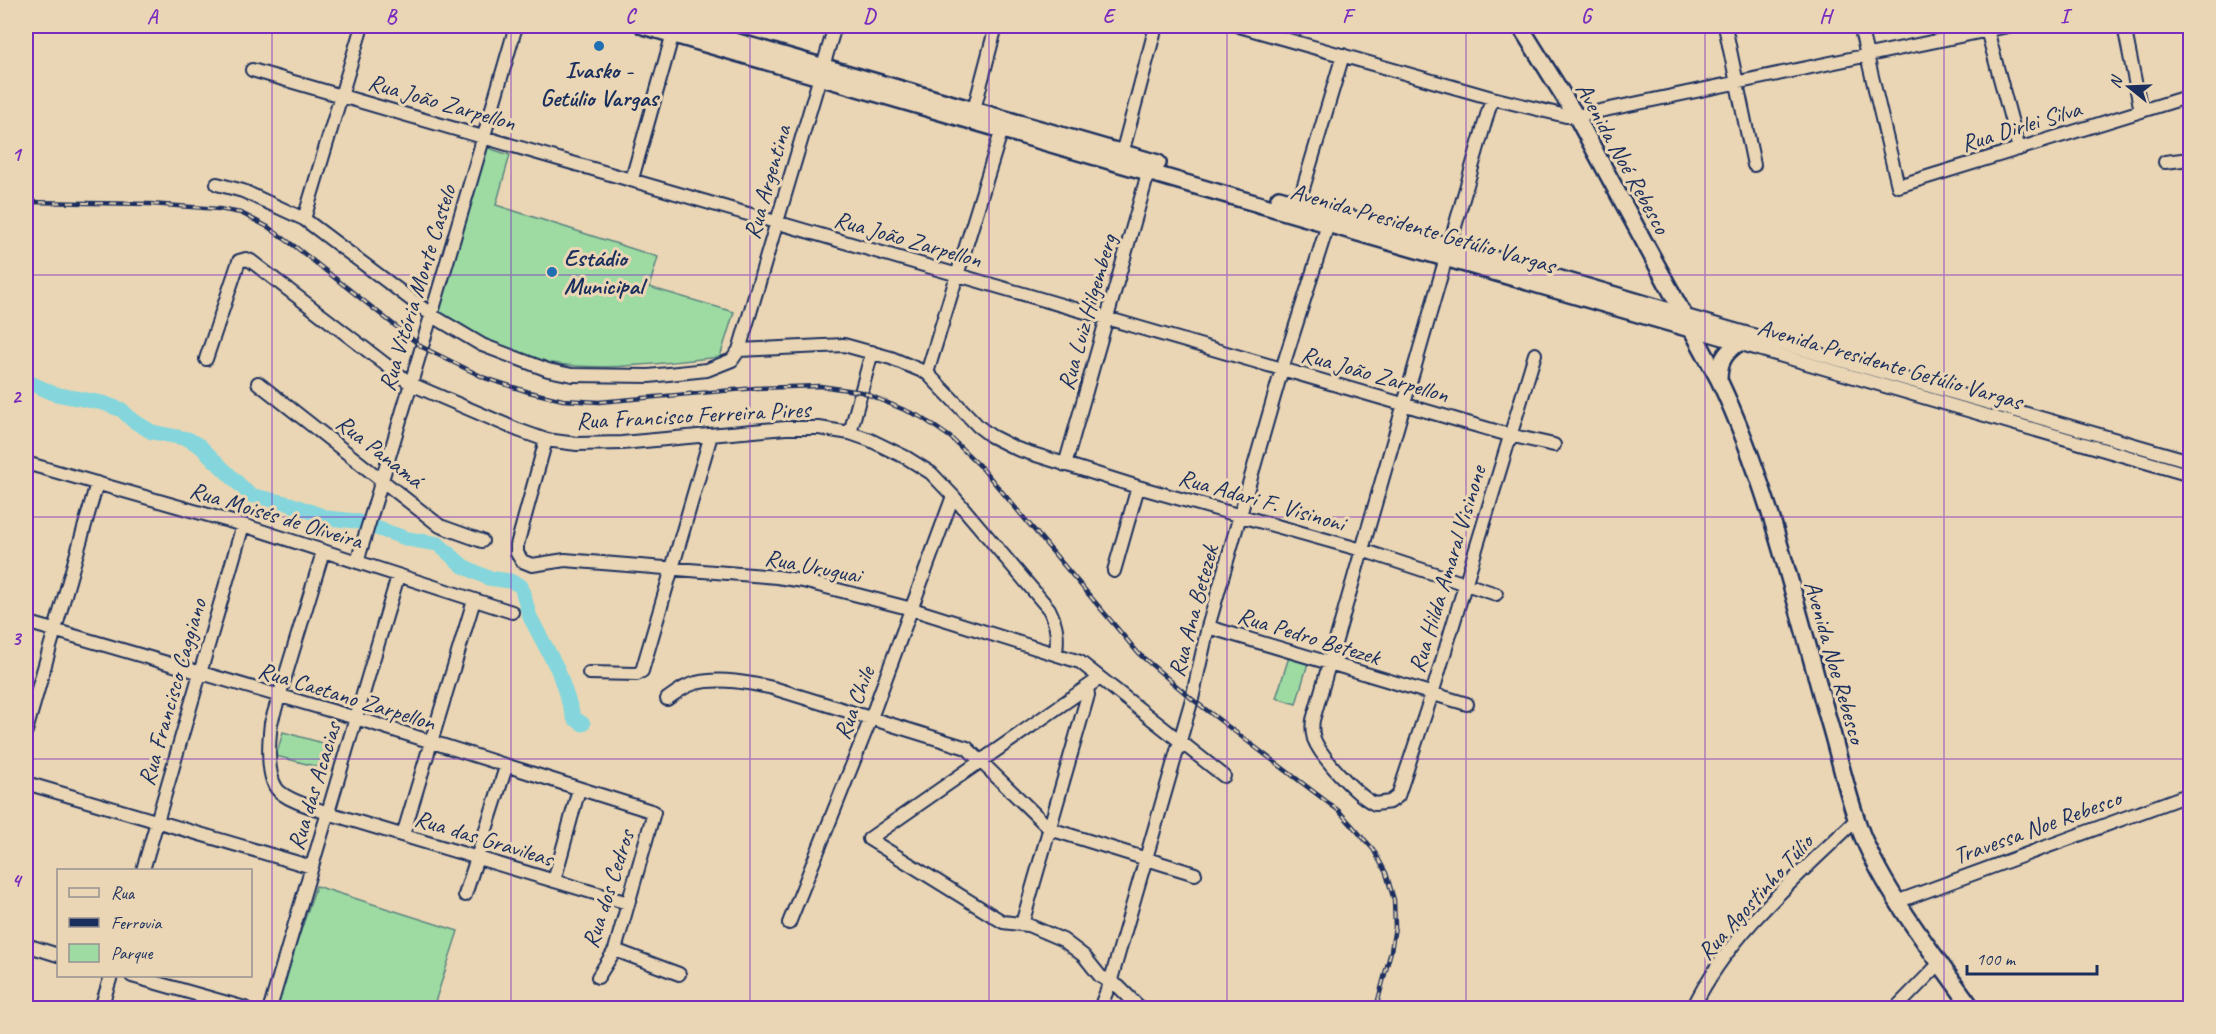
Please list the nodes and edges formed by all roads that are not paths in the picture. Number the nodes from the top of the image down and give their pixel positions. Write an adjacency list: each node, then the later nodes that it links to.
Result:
1 (362, 26): 20 (street)
2 (516, 26): 27 (street, Rua Vitória Monte Castelo)
3 (643, 26): 14 (main road, Avenida Presidente Getúlio Vargas)
4 (835, 26): 18 (street, Rua Argentina)
5 (996, 26): 24 (street)
6 (1156, 26): 29 (street)
7 (1239, 26): 15 (street)
8 (1520, 26): 25 (main road, Avenida Noé Rebesco)
9 (1725, 26): 19 (street)
10 (1860, 26): 16 (street)
11 (2008, 26): 13 (street)
12 (2124, 26): 23 (street)
13 (1987, 27): 16 (street); 28 (street)
14 (677, 28): 18 (main road, Avenida Presidente Getúlio Vargas); 34 (street)
15 (1343, 56): 22 (street); 36 (street)
16 (1866, 56): 19 (street); 28 (street, Rua Dirlei Silva)
17 (252, 70): 20 (street, Rua João Zarpellon)
18 (821, 71): 24 (main road, Avenida Presidente Getúlio Vargas); 39 (street, Rua Argentina)
19 (1736, 81): 25 (street); 32 (street)
20 (343, 95): 27 (street, Rua João Zarpellon); 37 (street)
21 (2190, 96): 23 (street, Rua Dirlei Silva)
22 (1492, 98): 25 (street); 40 (street)
23 (2141, 111): 28 (street, Rua Dirlei Silva)
24 (972, 115): 26 (main road, Avenida Presidente Getúlio Vargas); 29 (main road, Avenida Presidente Getúlio Vargas)
25 (1576, 116): 42 (main road, Avenida Noé Rebesco)
26 (1002, 129): 29 (main road, Avenida Presidente Getúlio Vargas); 41 (street)
27 (484, 137): 34 (street, Rua João Zarpellon); 43 (street, Rua Vitória Monte Castelo)
28 (2019, 149)
29 (1121, 157): 33 (main road, Avenida Presidente Getúlio Vargas)
30 (2190, 159): 31 (street)
31 (2165, 162)
32 (1754, 165)
33 (1150, 166): 36 (main road, Avenida Presidente Getúlio Vargas); 44 (street, Rua Luiz Hilgemberg)
34 (632, 179): 39 (street, Rua João Zarpellon)
35 (217, 184): 37 (street)
36 (1297, 209): 38 (main road, Avenida Presidente Getúlio Vargas)
37 (304, 219): 43 (street)
38 (1330, 219): 40 (main road, Avenida Presidente Getúlio Vargas); 51 (street, Rua Ana Betezek)
39 (777, 223): 41 (street, Rua João Zarpellon); 47 (street, Rua Argentina)
40 (1447, 252): 42 (main road, Avenida Presidente Getúlio Vargas); 45 (main road, Avenida Presidente Getúlio Vargas); 57 (street)
41 (958, 276): 44 (street, Rua João Zarpellon); 52 (street)
42 (1683, 315): 45 (main road, Avenida Noe Rebesco); 53 (street, Avenida Presidente Getúlio Vargas)
43 (432, 316): 47 (street); 56 (street, Rua Vitória Monte Castelo)
44 (1107, 318): 51 (street, Rua João Zarpellon); 65 (street, Rua Luiz Hilgemberg)
45 (1690, 329): 46 (street, Avenida Presidente Getúlio Vargas); 54 (main road, Avenida Noe Rebesco)
46 (1739, 344): 53 (street, Avenida Presidente Getúlio Vargas); 54 (main road)
47 (739, 350): 48 (street, Rua Adari F. Visinoni)
48 (872, 352): 52 (street, Rua Adari F. Visinoni); 58 (street)
49 (1535, 354): 60 (street, Rua Hilda Amaral Visinone)
50 (206, 359): 56 (street, Rua Francisco Ferreira Pires)
51 (1282, 369): 57 (street, Rua João Zarpellon); 71 (street, Rua Ana Betezek)
52 (927, 374): 65 (street, Rua Adari F. Visinoni)
53 (1867, 374): 63 (street, Avenida Presidente Getúlio Vargas); 66 (street, Avenida Presidente Getúlio Vargas)
54 (1719, 380): 111 (main road, Avenida Noe Rebesco)
55 (258, 383): 67 (street, Rua Panamá)
56 (411, 384): 61 (street, Rua Francisco Ferreira Pires); 67 (street, Rua Vitória Monte Castelo)
57 (1403, 404): 60 (street, Rua João Zarpellon); 74 (street)
58 (850, 432): 59 (street, Rua Francisco Ferreira Pires); 70 (street, Rua Francisco Ferreira Pires)
59 (711, 435): 61 (street, Rua Francisco Ferreira Pires); 77 (street)
60 (1509, 435): 62 (street, Rua João Zarpellon); 80 (street, Rua Hilda Amaral Visinone)
61 (546, 440): 77 (street, Rua Uruguai)
62 (1554, 445)
63 (2190, 461)
64 (26, 463): 68 (street, Rua Moisés de Oliveira)
65 (1065, 465): 69 (street, Rua Adari F. Visinoni)
66 (2190, 475)
67 (383, 480): 73 (street, Rua Panamá); 76 (street, Rua Vitória Monte Castelo)
68 (97, 483): 72 (street, Rua Moisés de Oliveira); 87 (street)
69 (1138, 487): 71 (street, Rua Adari F. Visinoni); 78 (street)
70 (953, 496): 83 (street, Rua Chile); 88 (street, Rua Francisco Ferreira Pires)
71 (1240, 516): 74 (street, Rua Adari F. Visinoni); 86 (street, Rua Ana Betezek)
72 (243, 525): 75 (street, Rua Moisés de Oliveira); 90 (street, Rua Francisco Caggiano)
73 (482, 541)
74 (1362, 550): 80 (street, Rua Adari F. Visinoni); 89 (street)
75 (323, 552): 76 (street, Rua Moisés de Oliveira); 95 (street)
76 (357, 562): 79 (street, Rua Moisés de Oliveira)
77 (673, 570): 83 (street, Rua Uruguai); 91 (street)
78 (1114, 571)
79 (398, 576): 82 (street, Rua Moisés de Oliveira); 98 (street, Rua das Acacias)
80 (1465, 583): 81 (street, Rua Adari F. Visinoni); 94 (street, Rua Hilda Amaral Visinone)
81 (1496, 594)
82 (474, 600): 84 (street, Rua Moisés de Oliveira); 102 (street)
83 (912, 609): 88 (street, Rua Uruguai); 99 (street, Rua Chile)
84 (512, 612)
85 (26, 622): 87 (street, Rua Caetano Zarpellon)
86 (1208, 627): 89 (street, Rua Pedro Betezek); 101 (street, Rua Ana Betezek)
87 (56, 631): 90 (street, Rua Caetano Zarpellon); 100 (street)
88 (1056, 653): 92 (street, Rua Uruguai)
89 (1329, 664): 94 (street, Rua Pedro Betezek); 94 (street, Rua Hilda Amaral Visinone)
90 (199, 673): 95 (street, Rua Caetano Zarpellon); 112 (street, Rua Francisco Caggiano)
91 (589, 673)
92 (1100, 678): 93 (street); 101 (street, Rua Uruguai)
93 (1087, 687): 103 (street); 113 (street)
94 (1432, 694): 97 (street, Rua Pedro Betezek)
95 (279, 697): 98 (street, Rua Caetano Zarpellon); 109 (street, Rua das Gravileas)
96 (667, 699): 99 (street)
97 (1467, 704)
98 (356, 718): 102 (street, Rua Caetano Zarpellon); 109 (street, Rua das Acacias)
99 (870, 718): 103 (street); 124 (street, Rua Chile)
100 (26, 731)
101 (1180, 741): 105 (street, Rua Uruguai); 116 (street, Rua Ana Betezek)
102 (430, 743): 104 (street, Rua Caetano Zarpellon); 114 (street)
103 (980, 762): 113 (street); 125 (street)
104 (506, 767): 107 (street, Rua Caetano Zarpellon); 115 (street)
105 (1224, 776)
106 (26, 783): 112 (street)
107 (579, 789): 110 (street, Rua Caetano Zarpellon); 120 (street)
108 (2190, 794): 122 (street, Travessa Noe Rebesco)
109 (328, 813): 114 (street, Rua das Gravileas); 117 (street, Rua das Acacias)
110 (654, 813): 123 (street, Rua dos Cedros)
111 (1857, 819): 122 (main road, Avenida Noe Rebesco); 140 (street, Rua Agostinho Túlio)
112 (157, 823): 117 (street); 118 (street, Rua Francisco Caggiano)
113 (1050, 829): 116 (street); 125 (street)
114 (403, 835): 115 (street, Rua das Gravileas)
115 (477, 858): 120 (street, Rua das Gravileas); 121 (street)
116 (1146, 859): 119 (street); 134 (street, Rua Ana Betezek)
117 (312, 867): 137 (street, Rua das Acacias)
118 (142, 869)
119 (1195, 874)
120 (554, 881): 123 (street, Rua das Gravileas)
121 (465, 895)
122 (1899, 901): 129 (main road, Avenida Noe Rebesco)
123 (628, 903): 127 (street, Rua dos Cedros)
124 (789, 923)
125 (1022, 924): 134 (street)
126 (26, 945): 128 (street)
127 (615, 950): 130 (street); 133 (street, Rua dos Cedros)
128 (57, 955)
129 (1940, 963): 141 (street); 142 (main road, Avenida Noe Rebesco)
130 (679, 974)
131 (110, 977): 135 (street)
132 (139, 977): 136 (street)
133 (598, 977)
134 (1110, 983): 138 (street, Rua Ana Betezek); 139 (street)
135 (101, 1008)
136 (244, 1008)
137 (270, 1008)
138 (1100, 1008)
139 (1140, 1008)
140 (1693, 1008)
141 (1896, 1008)
142 (1972, 1008)

